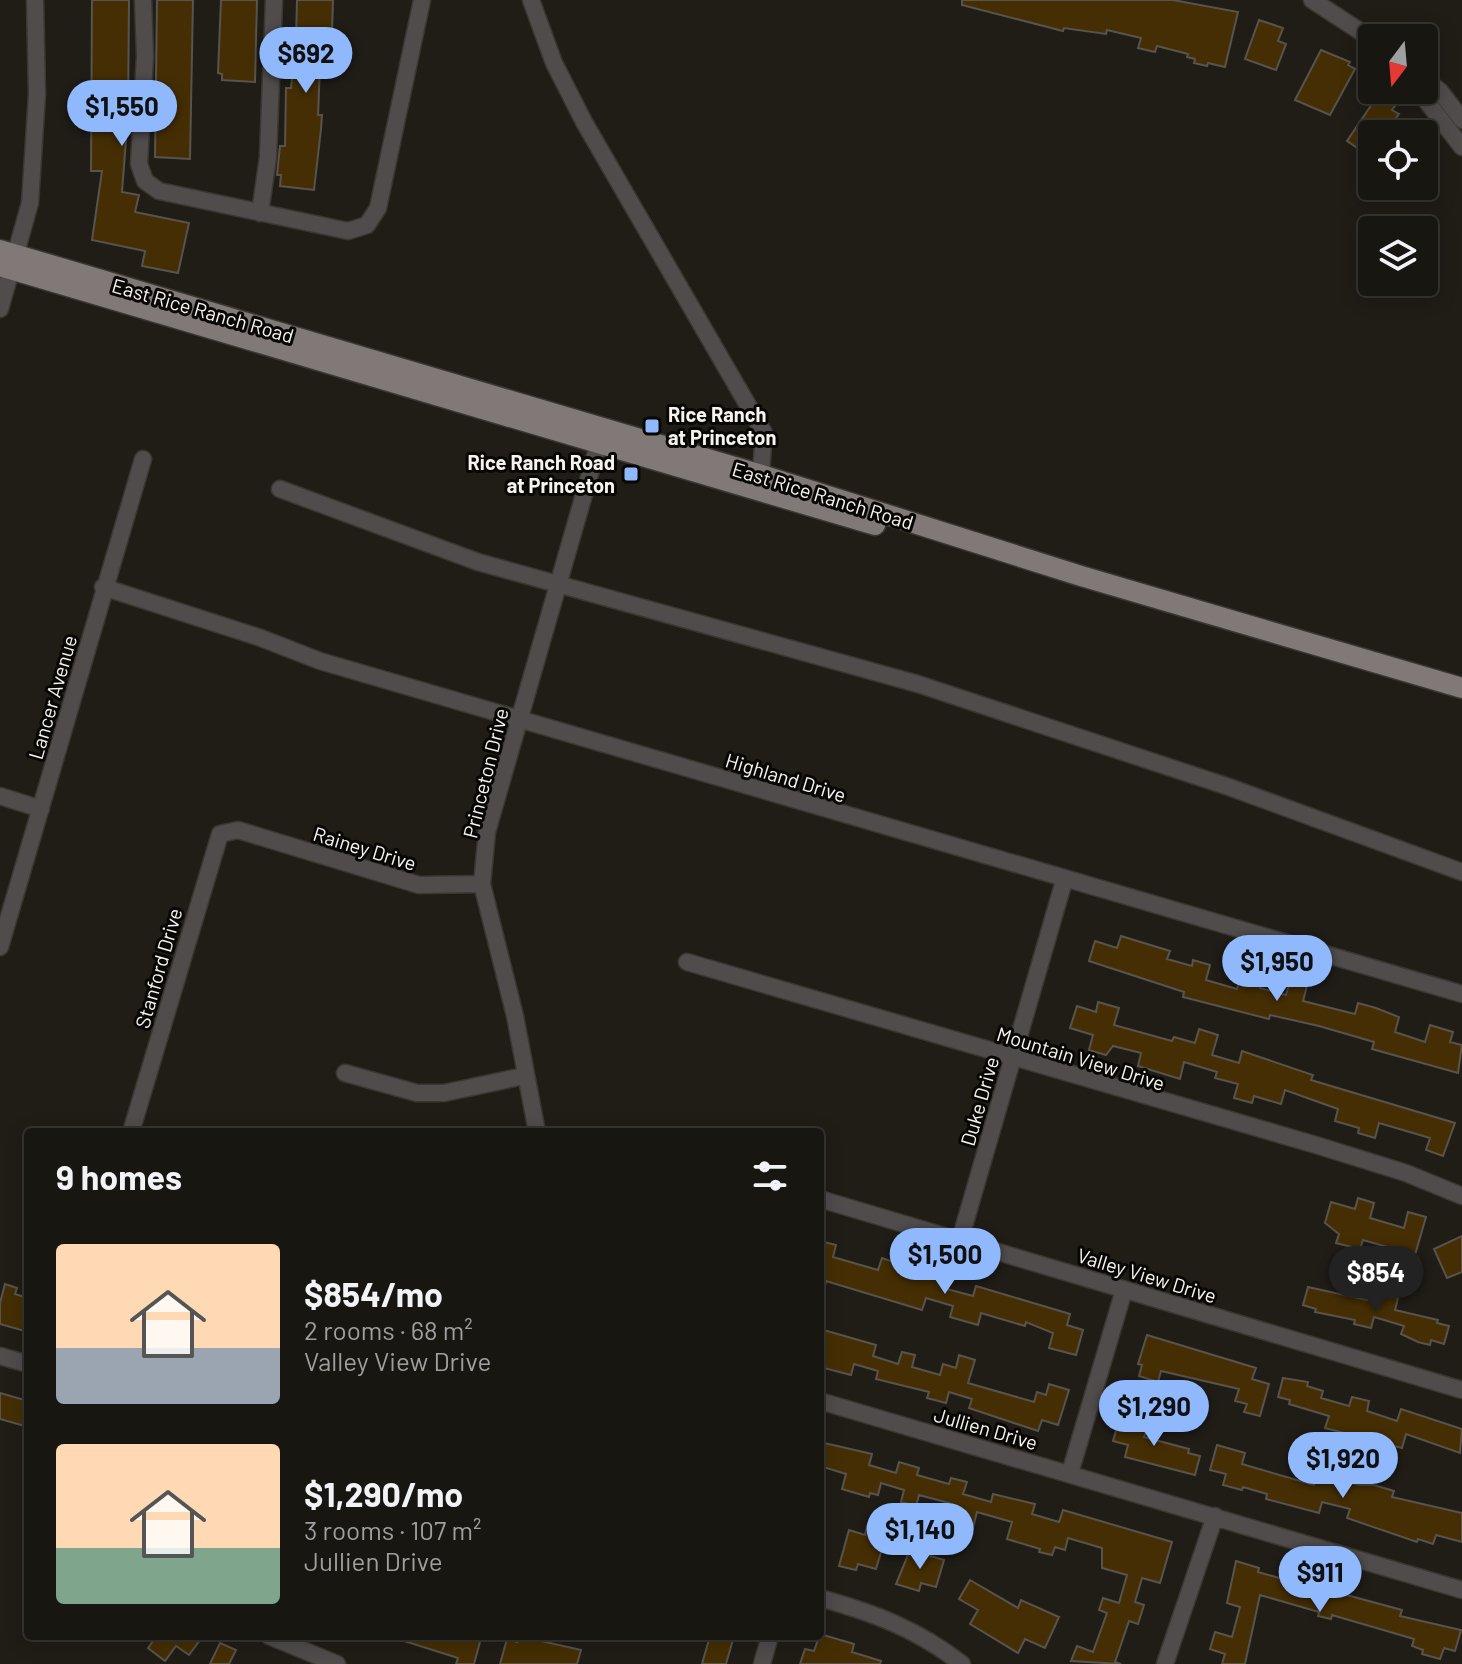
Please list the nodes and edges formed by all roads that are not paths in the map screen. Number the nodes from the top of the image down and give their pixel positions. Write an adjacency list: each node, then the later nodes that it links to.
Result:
1 (35, 0): 13 (street)
2 (143, 0): 12 (street)
3 (274, 0): 12 (street)
4 (422, 0): 12 (street)
5 (531, 0): 17 (street)
6 (1312, 0): 7 (street)
7 (1358, 30)
8 (1438, 90): 10 (street)
9 (1429, 104): 11 (street)
10 (1462, 120)
11 (1462, 147)
12 (260, 213)
13 (7, 260): 14 (street); 15 (main road, East Rice Ranch Road)
14 (0, 309)
15 (601, 436): 17 (main road, East Rice Ranch Road); 19 (street, Princeton Drive)
16 (143, 459): 20 (street, Lancer Avenue)
17 (760, 483): 21 (main road, East Rice Ranch Road)
18 (280, 489): 19 (street)
19 (557, 586): 22 (street, Princeton Drive); 26 (street)
20 (103, 587): 22 (street, Highland Drive); 24 (street, Lancer Avenue)
21 (1461, 695)
22 (518, 719): 27 (street, Highland Drive); 28 (street, Princeton Drive)
23 (0, 796): 24 (street)
24 (41, 809): 29 (street, Lancer Avenue)
25 (238, 830): 28 (street, Rainey Drive); 35 (street, Stanford Drive)
26 (1462, 872)
27 (1064, 881): 31 (street, Highland Drive); 32 (street, Duke Drive)
28 (482, 884): 34 (street, Princeton Drive)
29 (0, 947)
30 (687, 962): 32 (street, Mountain View Drive)
31 (1462, 994)
32 (1012, 1058): 37 (street, Mountain View Drive); 39 (street, Duke Drive)
33 (345, 1073): 34 (street)
34 (524, 1076): 36 (street, Princeton Drive)
35 (132, 1128)
36 (536, 1128)
37 (1462, 1196)
38 (824, 1200): 39 (street, Valley View Drive)
39 (960, 1240): 40 (street, Valley View Drive)
40 (1124, 1290): 43 (street, Valley View Drive); 45 (street)
41 (0, 1356): 42 (street)
42 (24, 1363)
43 (1462, 1390)
44 (824, 1402): 45 (street, Jullien Drive)
45 (1070, 1473): 46 (street, Jullien Drive)
46 (1215, 1516): 47 (street, Jullien Drive); 54 (street)
47 (1462, 1590)
48 (824, 1599): 53 (street)
49 (279, 1640): 51 (street)
50 (769, 1640): 52 (street)
51 (337, 1664)
52 (762, 1664)
53 (962, 1664)
54 (1165, 1664)

